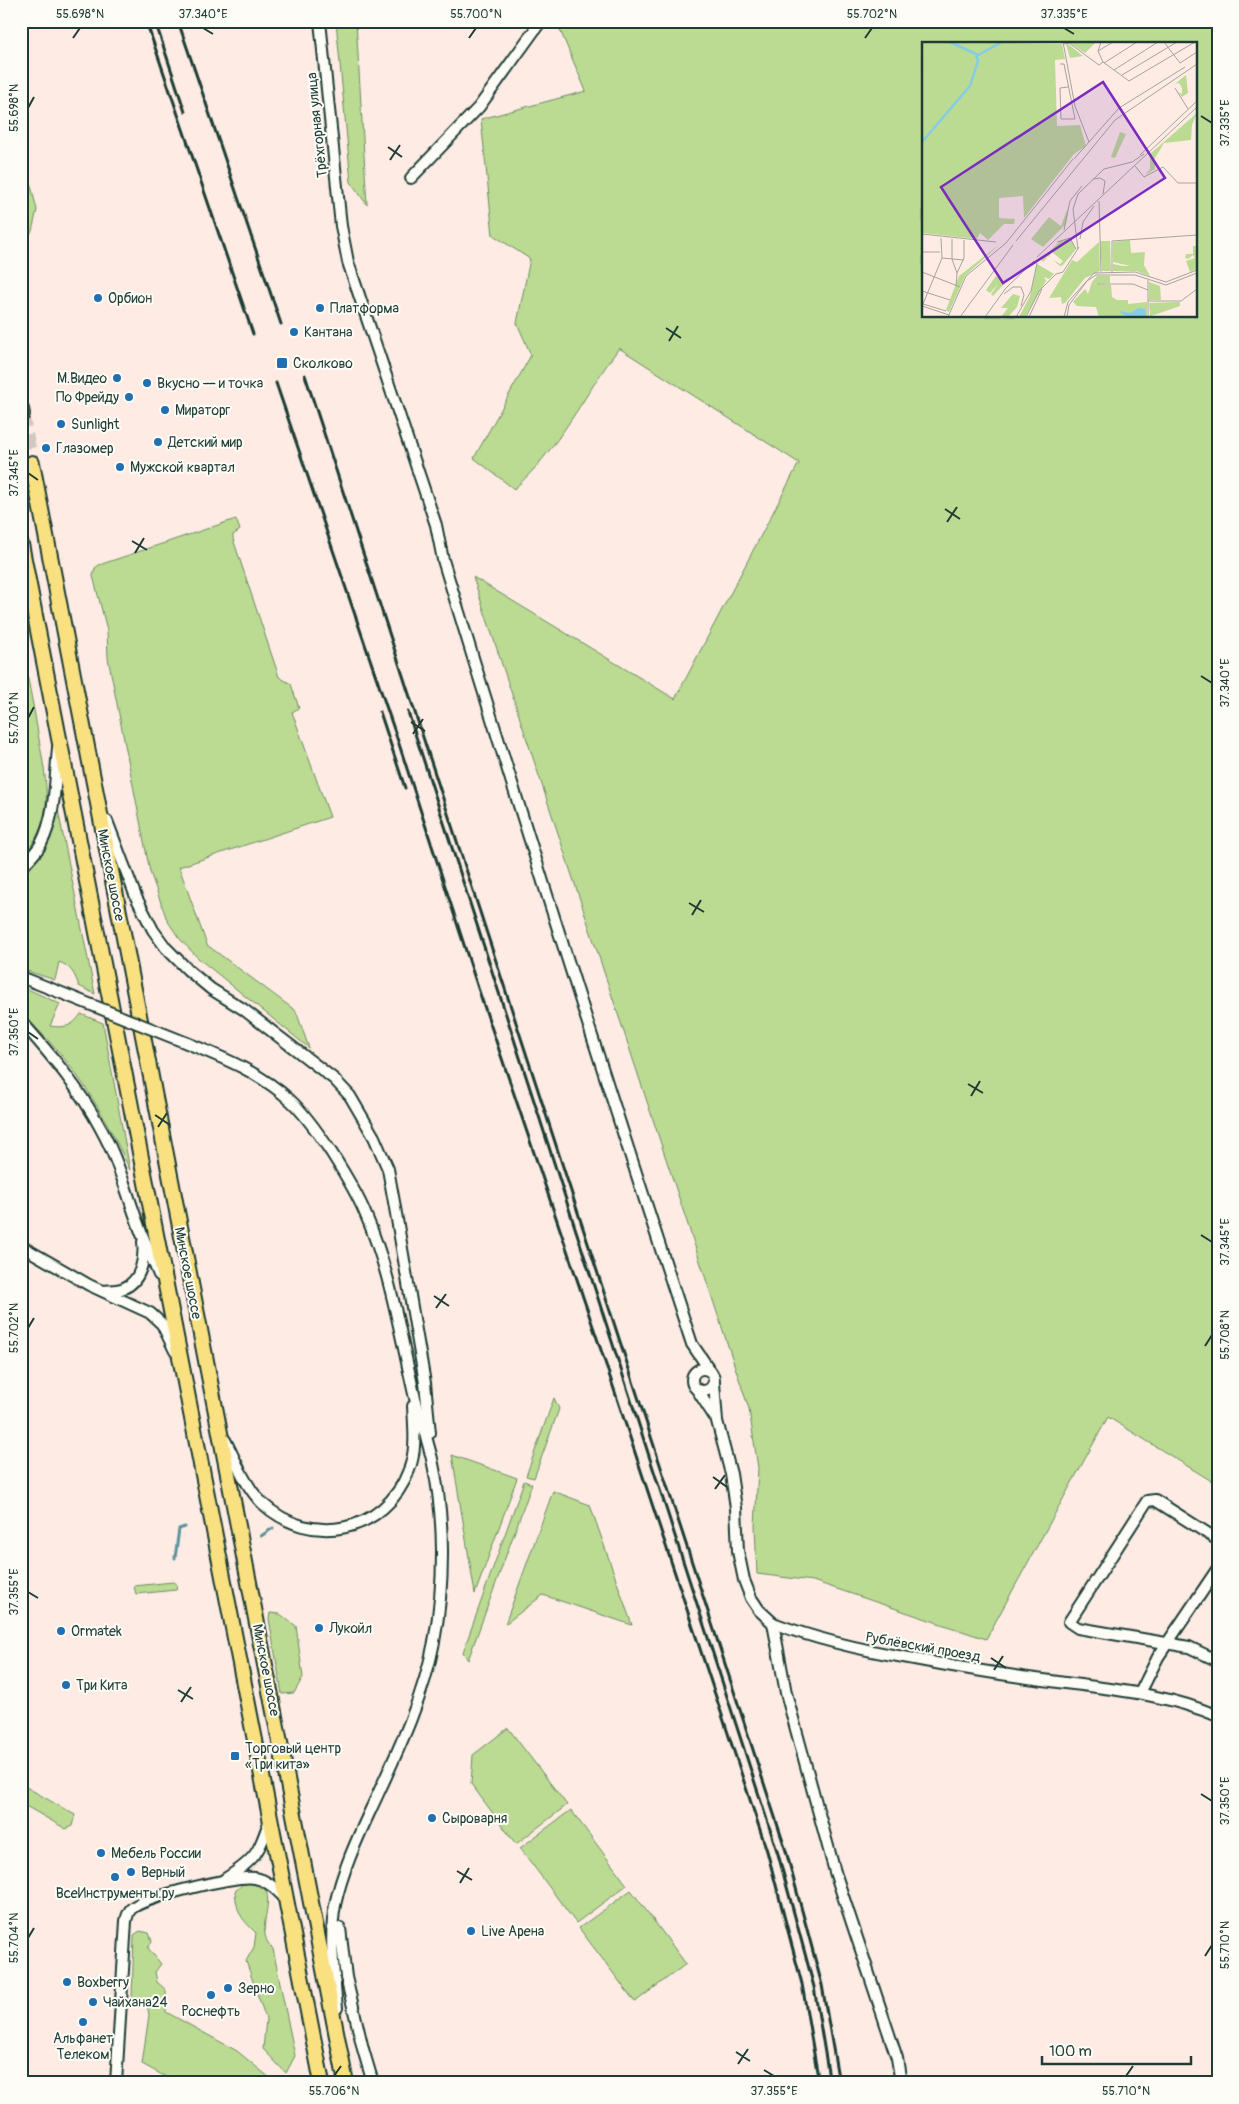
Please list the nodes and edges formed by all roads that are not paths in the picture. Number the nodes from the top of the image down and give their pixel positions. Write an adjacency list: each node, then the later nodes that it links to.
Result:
1 (320, 21): 15 (street, Трёхгорная улица)
2 (541, 21): 3 (street)
3 (411, 178)
4 (32, 462): 7 (highway, Минское шоссе)
5 (21, 544): 6 (highway, Минское шоссе)
6 (58, 732): 8 (street); 14 (highway, Минское шоссе)
7 (92, 777): 22 (highway, Минское шоссе); 23 (street)
8 (21, 868)
9 (21, 977): 20 (street, bridge)
10 (21, 1021): 11 (street)
11 (141, 1232): 13 (street); 14 (street)
12 (21, 1246): 13 (street)
13 (103, 1291): 16 (street)
14 (169, 1298): 16 (highway, Минское шоссе)
15 (692, 1344): 17 (street); 18 (street)
16 (182, 1366): 31 (highway, Минское шоссе)
17 (693, 1378): 18 (street); 19 (street)
18 (712, 1378): 19 (street); 21 (street)
19 (696, 1388): 21 (street)
20 (413, 1390): 22 (street); 23 (street)
21 (717, 1421): 26 (street)
22 (217, 1423): 35 (highway, Минское шоссе)
23 (432, 1460): 32 (street)
24 (1218, 1540): 27 (street)
25 (1218, 1568): 27 (street)
26 (773, 1623): 29 (street, Рублёвский проезд); 40 (street)
27 (1167, 1643): 28 (street); 29 (street)
28 (1218, 1660)
29 (1140, 1693): 30 (street, Рублёвский проезд)
30 (1218, 1716)
31 (271, 1817): 33 (street); 34 (highway, Минское шоссе)
32 (348, 1866): 35 (street); 39 (street)
33 (222, 1880): 34 (street); 36 (street)
34 (286, 1899): 37 (highway, Минское шоссе)
35 (341, 2061): 38 (highway, Минское шоссе)
36 (116, 2083)
37 (322, 2083)
38 (346, 2083)
39 (374, 2083)
40 (901, 2083)

